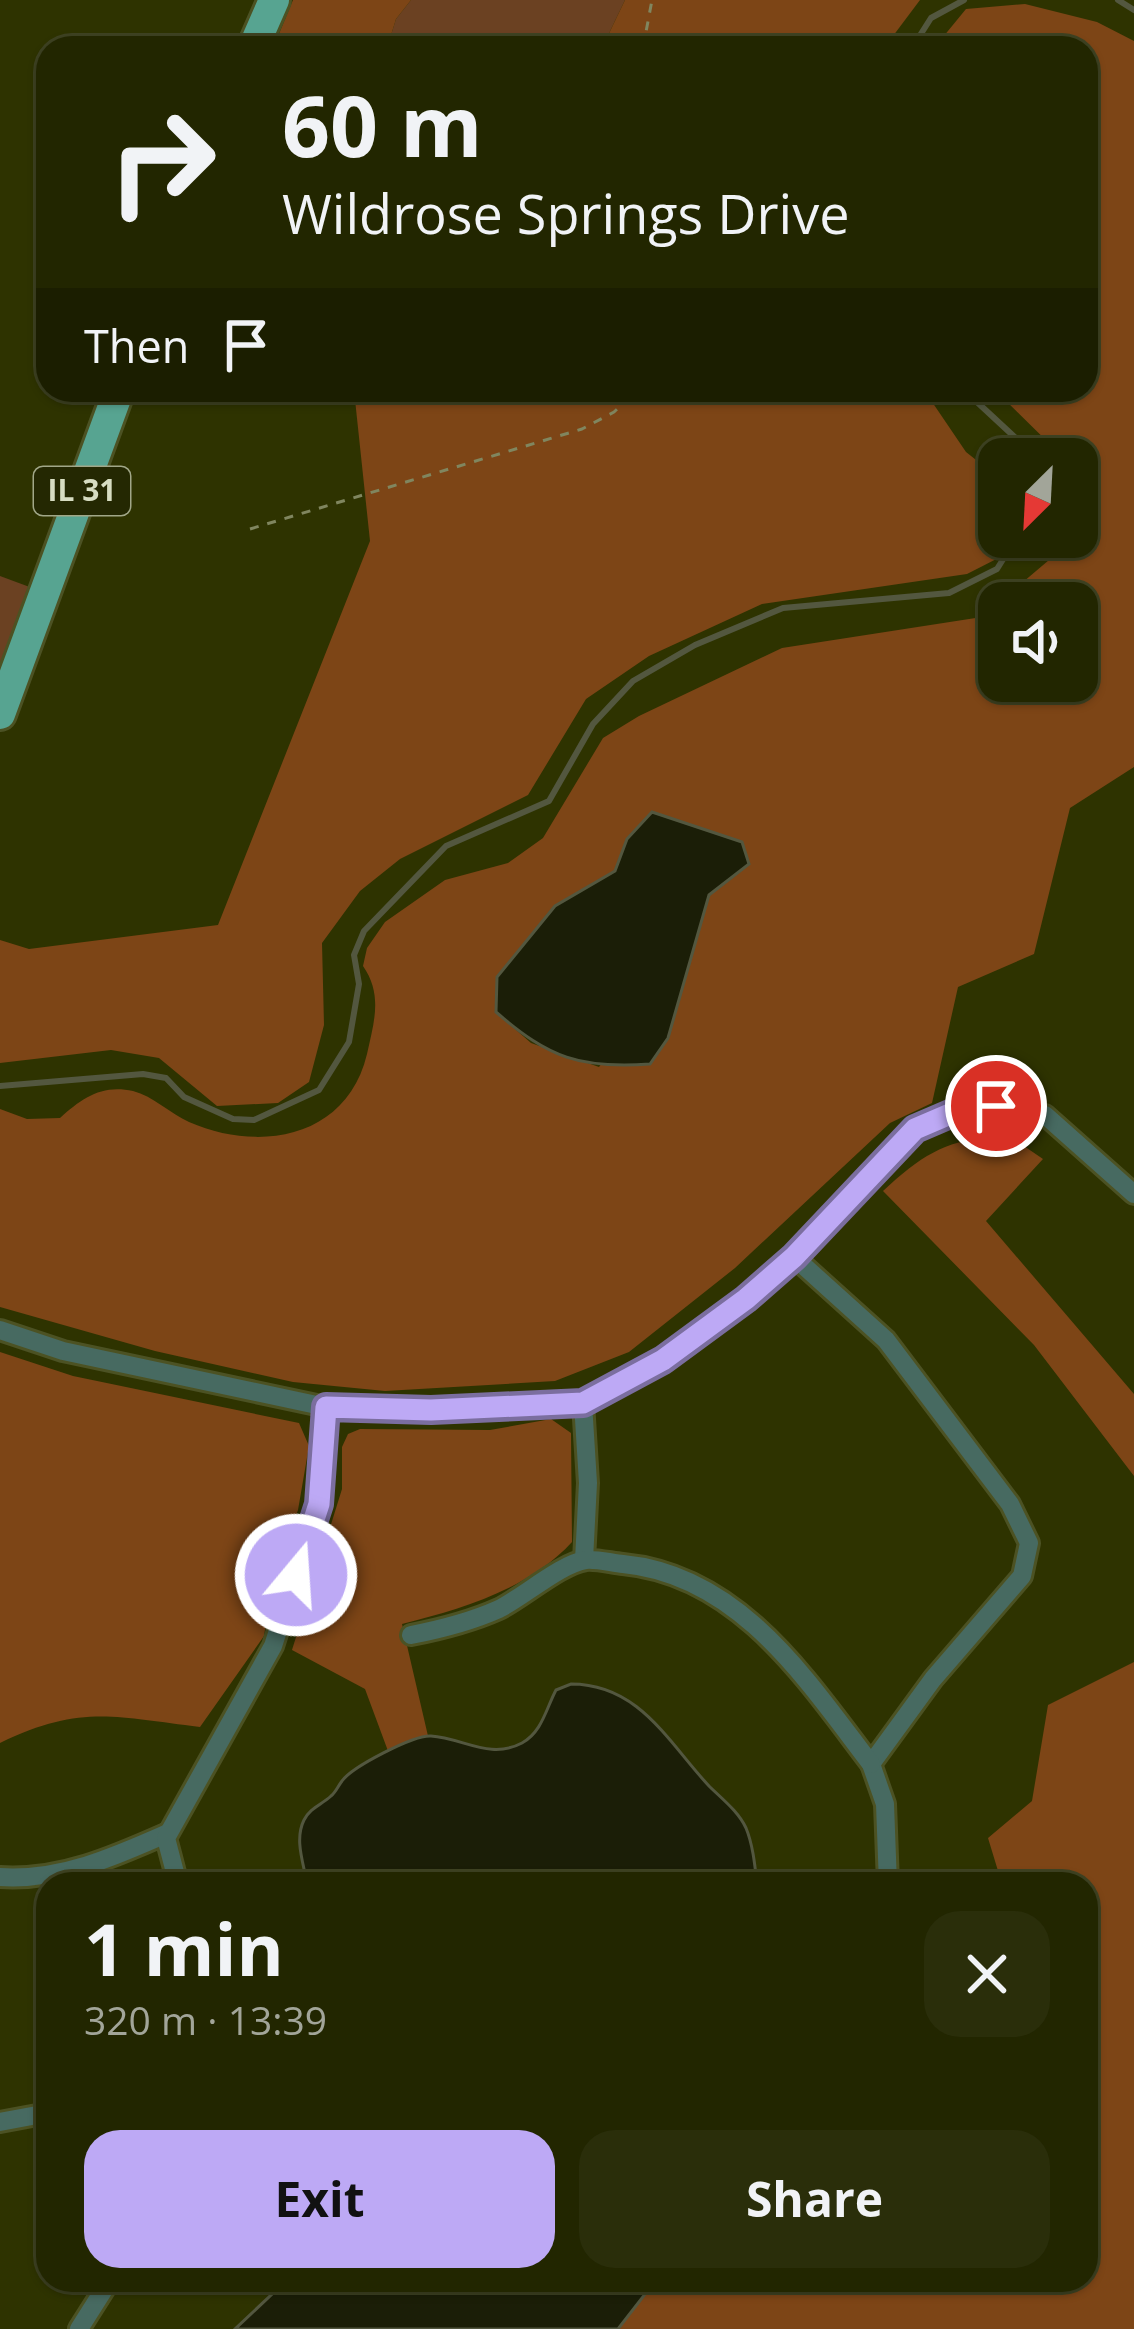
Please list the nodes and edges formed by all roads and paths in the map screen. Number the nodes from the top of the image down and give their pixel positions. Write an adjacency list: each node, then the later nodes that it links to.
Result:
1 (274, 0): 3 (main road)
2 (652, 0): 4 (path)
3 (258, 36)
4 (646, 36)
5 (115, 402): 8 (main road, IL 31)
6 (625, 402): 7 (path)
7 (250, 529)
8 (0, 713)
9 (1134, 1194): 10 (street)
10 (794, 1257): 12 (street); 16 (street)
11 (0, 1330): 13 (street)
12 (583, 1403): 13 (street); 14 (street)
13 (326, 1407): 17 (street)
14 (584, 1560): 15 (street); 16 (street)
15 (411, 1635)
16 (871, 1763): 20 (street)
17 (168, 1833): 18 (street); 19 (street)
18 (61, 1872)
19 (176, 1872)
20 (888, 1872)
21 (0, 1877): 22 (street)
22 (36, 1878)
23 (36, 2115): 24 (street)
24 (0, 2122)
25 (102, 2292): 26 (street)
26 (79, 2329)

